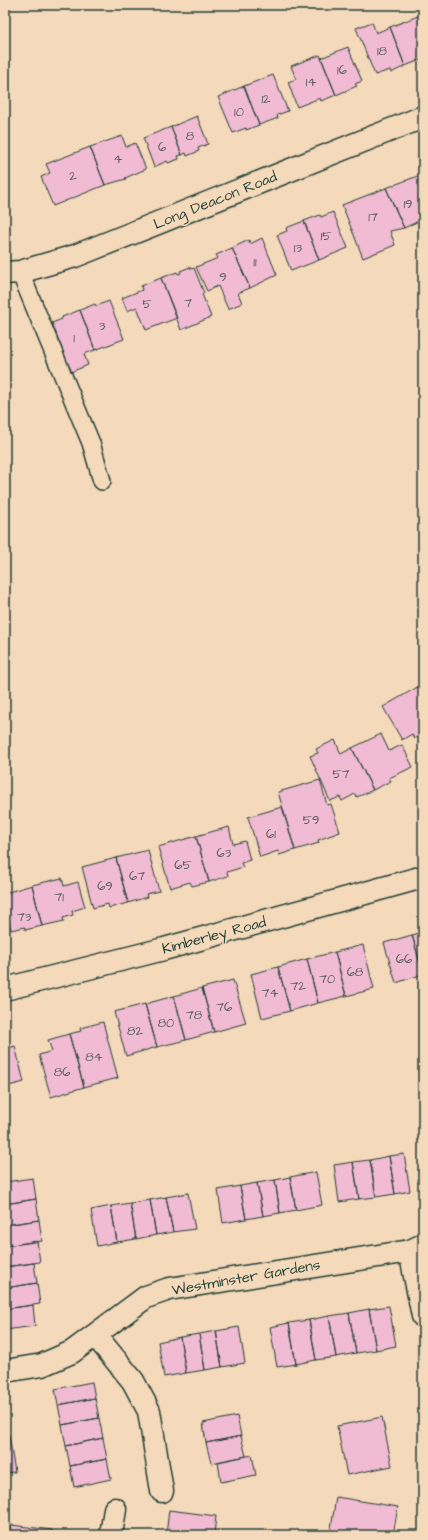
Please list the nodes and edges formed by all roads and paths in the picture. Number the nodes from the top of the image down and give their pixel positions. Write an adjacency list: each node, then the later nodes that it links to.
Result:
1 (423, 117): 2 (street, Long Deacon Road)
2 (13, 273): 3 (lane)
3 (102, 481)
4 (423, 877): 5 (street, Kimberley Road)
5 (5, 989)
6 (417, 1248): 7 (street, Westminster Gardens); 8 (street, Westminster Gardens)
7 (423, 1316)
8 (96, 1336): 9 (street, Westminster Gardens); 10 (street)
9 (5, 1371)
10 (162, 1491)
11 (115, 1509): 12 (street)
12 (111, 1535)

